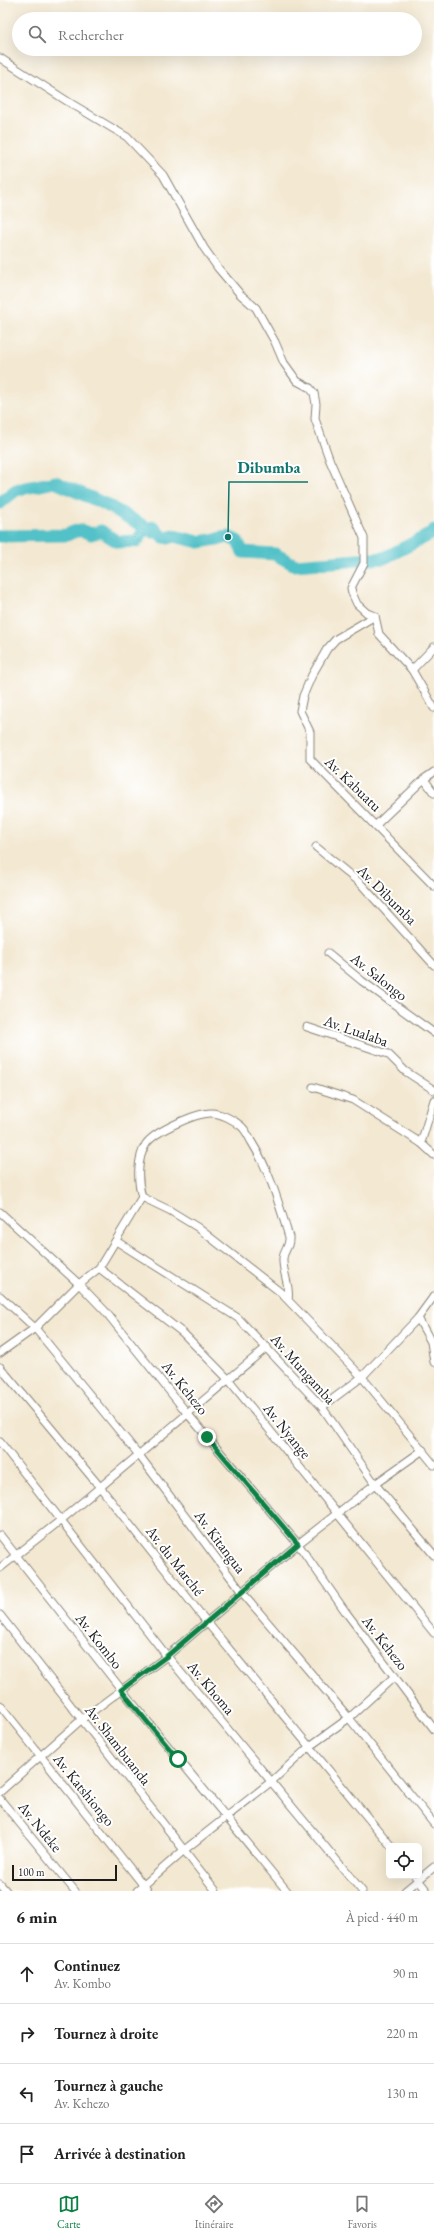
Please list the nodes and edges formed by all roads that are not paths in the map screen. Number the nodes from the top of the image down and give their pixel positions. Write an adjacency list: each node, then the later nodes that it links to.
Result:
1 (0, 58): 2 (street)
2 (375, 616): 4 (street); 9 (street, Av. Kabuatu)
3 (434, 647): 4 (street)
4 (412, 670): 5 (street)
5 (434, 708)
6 (434, 772): 7 (street)
7 (424, 779): 8 (street); 9 (street)
8 (434, 792)
9 (376, 825): 11 (street, Av. Kabuatu)
10 (316, 847): 13 (street, Av. Dibumba)
11 (434, 886)
12 (328, 953): 15 (street, Av. Salongo)
13 (434, 965)
14 (307, 1028): 17 (street, Av. Lualaba)
15 (434, 1033)
16 (312, 1087): 19 (street)
17 (434, 1090)
18 (434, 1100): 19 (street)
19 (421, 1144): 20 (street)
20 (434, 1155)
21 (142, 1197): 23 (street); 28 (street); 28 (street)
22 (0, 1212): 25 (street, Av. Kehezo)
23 (116, 1241): 24 (street); 31 (street, Av. Mungamba)
24 (99, 1268): 25 (street); 36 (street, Av. Nyange)
25 (79, 1284): 30 (street); 38 (street, Av. Kehezo)
26 (0, 1296): 30 (street, Av. Kitangua)
27 (434, 1296): 29 (street)
28 (288, 1300): 35 (street)
29 (418, 1318): 33 (street); 35 (street)
30 (36, 1328): 32 (street); 41 (street, Av. Kitangua)
31 (267, 1347): 36 (street); 37 (street, Av. Mungamba)
32 (0, 1353)
33 (434, 1362)
34 (0, 1367): 44 (street, Av. du Marché)
35 (362, 1377): 37 (street); 40 (street)
36 (229, 1380): 38 (street); 45 (street, Av. Nyange)
37 (322, 1407): 43 (street, Av. Mungamba)
38 (187, 1413): 41 (street); 48 (street, Av. Kehezo)
39 (0, 1442): 46 (street, Av. Khoma)
40 (424, 1450): 42 (street); 43 (street)
41 (140, 1455): 44 (street); 52 (street, Av. Kitangua)
42 (434, 1465)
43 (375, 1484): 45 (street); 50 (street, Av. Mungamba)
44 (100, 1487): 46 (street); 54 (street, Av. du Marché)
45 (337, 1515): 48 (street); 55 (street, Av. Nyange)
46 (61, 1520): 49 (street); 56 (street, Av. Khoma)
47 (0, 1535): 49 (street, Av. Kombo)
48 (298, 1544): 52 (street); 57 (street, Av. Kehezo)
49 (16, 1555): 51 (street); 58 (street, Av. Kombo)
50 (434, 1555)
51 (0, 1568)
52 (241, 1591): 54 (street); 60 (street, Av. Kitangua)
53 (0, 1615): 61 (street, Av. Shambuanda)
54 (206, 1621): 56 (street); 63 (street, Av. du Marché)
55 (434, 1633)
56 (167, 1656): 58 (street); 65 (street, Av. Khoma)
57 (395, 1676): 60 (street); 62 (street, Av. Kehezo)
58 (121, 1690): 61 (street); 68 (street, Av. Kombo)
59 (0, 1705): 64 (street, Av. Katshiongo)
60 (349, 1718): 63 (street); 69 (street, Av. Kitangua)
61 (81, 1720): 64 (street); 71 (street, Av. Shambuanda)
62 (434, 1729)
63 (310, 1746): 65 (street); 70 (street, Av. du Marché)
64 (40, 1756): 66 (street); 77 (street, Av. Katshiongo)
65 (272, 1780): 68 (street); 83 (street, Av. Khoma)
66 (0, 1792)
67 (0, 1799): 79 (street, Av. Ndeke)
68 (226, 1818): 71 (street); 82 (street, Av. Kombo)
69 (434, 1824)
70 (389, 1843)
71 (183, 1851): 77 (street); 81 (street, Av. Shambuanda)
72 (434, 1867): 73 (street)
73 (422, 1875)
74 (416, 1879): 84 (street)
75 (418, 1879): 85 (street)
76 (0, 1884): 78 (street)
77 (146, 1888): 80 (street)
78 (6, 1891)
79 (75, 1891)
80 (137, 1891)
81 (216, 1891)
82 (286, 1891)
83 (362, 1891)
84 (405, 1891)
85 (427, 1891)

